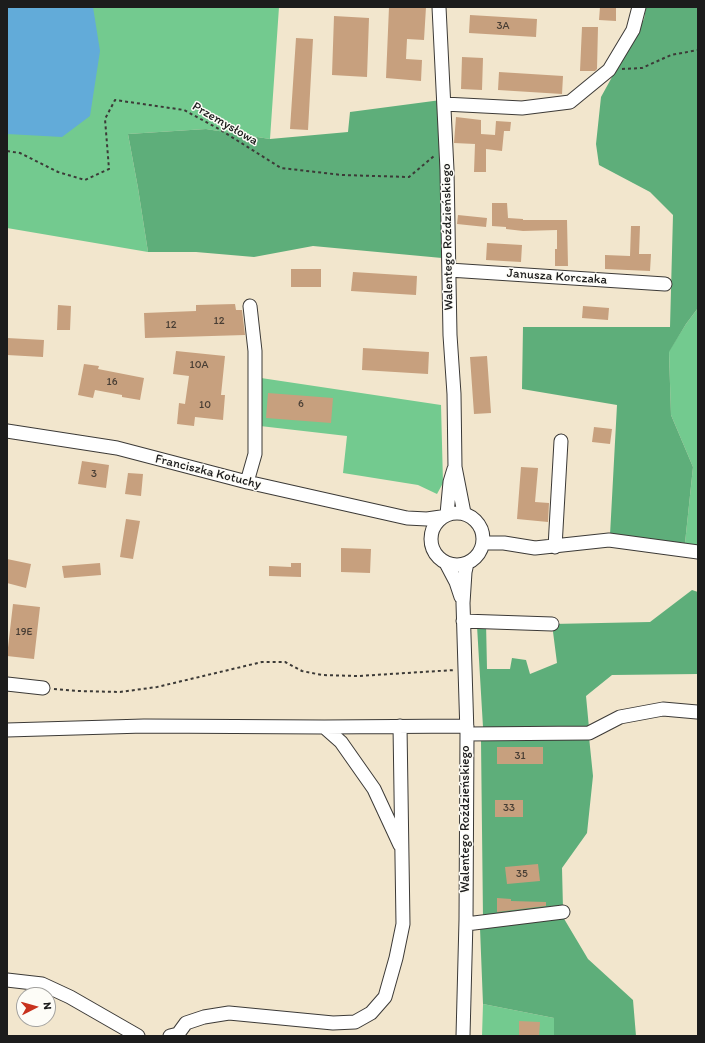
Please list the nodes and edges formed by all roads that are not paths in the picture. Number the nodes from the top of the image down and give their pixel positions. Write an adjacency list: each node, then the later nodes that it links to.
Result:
1 (440, 7): 3 (street, Walentego Roździeńskiego)
2 (639, 7): 3 (street)
3 (444, 104): 4 (street, Walentego Roździeńskiego)
4 (449, 270): 5 (street, Janusza Korczaka); 9 (street, Walentego Roździeńskiego)
5 (665, 284)
6 (250, 306): 10 (street)
7 (7, 430): 10 (street, Franciszka Kotuchy)
8 (561, 441): 16 (street)
9 (455, 467): 11 (street, Walentego Roździeńskiego); 12 (street, Walentego Roździeńskiego)
10 (247, 482): 13 (street, Franciszka Kotuchy)
11 (464, 513): 12 (street); 15 (street)
12 (444, 516): 13 (street, Franciszka Kotuchy); 14 (street)
13 (407, 518): 14 (street, Franciszka Kotuchy)
14 (430, 538): 18 (street)
15 (483, 543): 16 (street); 19 (street)
16 (555, 547): 17 (street)
17 (698, 552)
18 (446, 563): 19 (street); 20 (street, Walentego Roździeńskiego)
19 (467, 564): 20 (street, Walentego Roździeńskiego)
20 (463, 602): 21 (street, Walentego Roździeńskiego)
21 (463, 621): 22 (street); 29 (street, Walentego Roździeńskiego)
22 (552, 624)
23 (7, 684): 24 (street)
24 (43, 688)
25 (698, 712): 29 (street)
26 (400, 726): 27 (street); 29 (street); 30 (street)
27 (324, 727): 28 (street); 30 (street)
28 (7, 730)
29 (467, 730): 32 (street, Walentego Roździeńskiego)
30 (402, 850): 35 (street)
31 (563, 912): 32 (street)
32 (466, 924): 36 (street, Walentego Roździeńskiego)
33 (7, 980): 34 (street)
34 (138, 1036)
35 (170, 1036)
36 (463, 1036)

